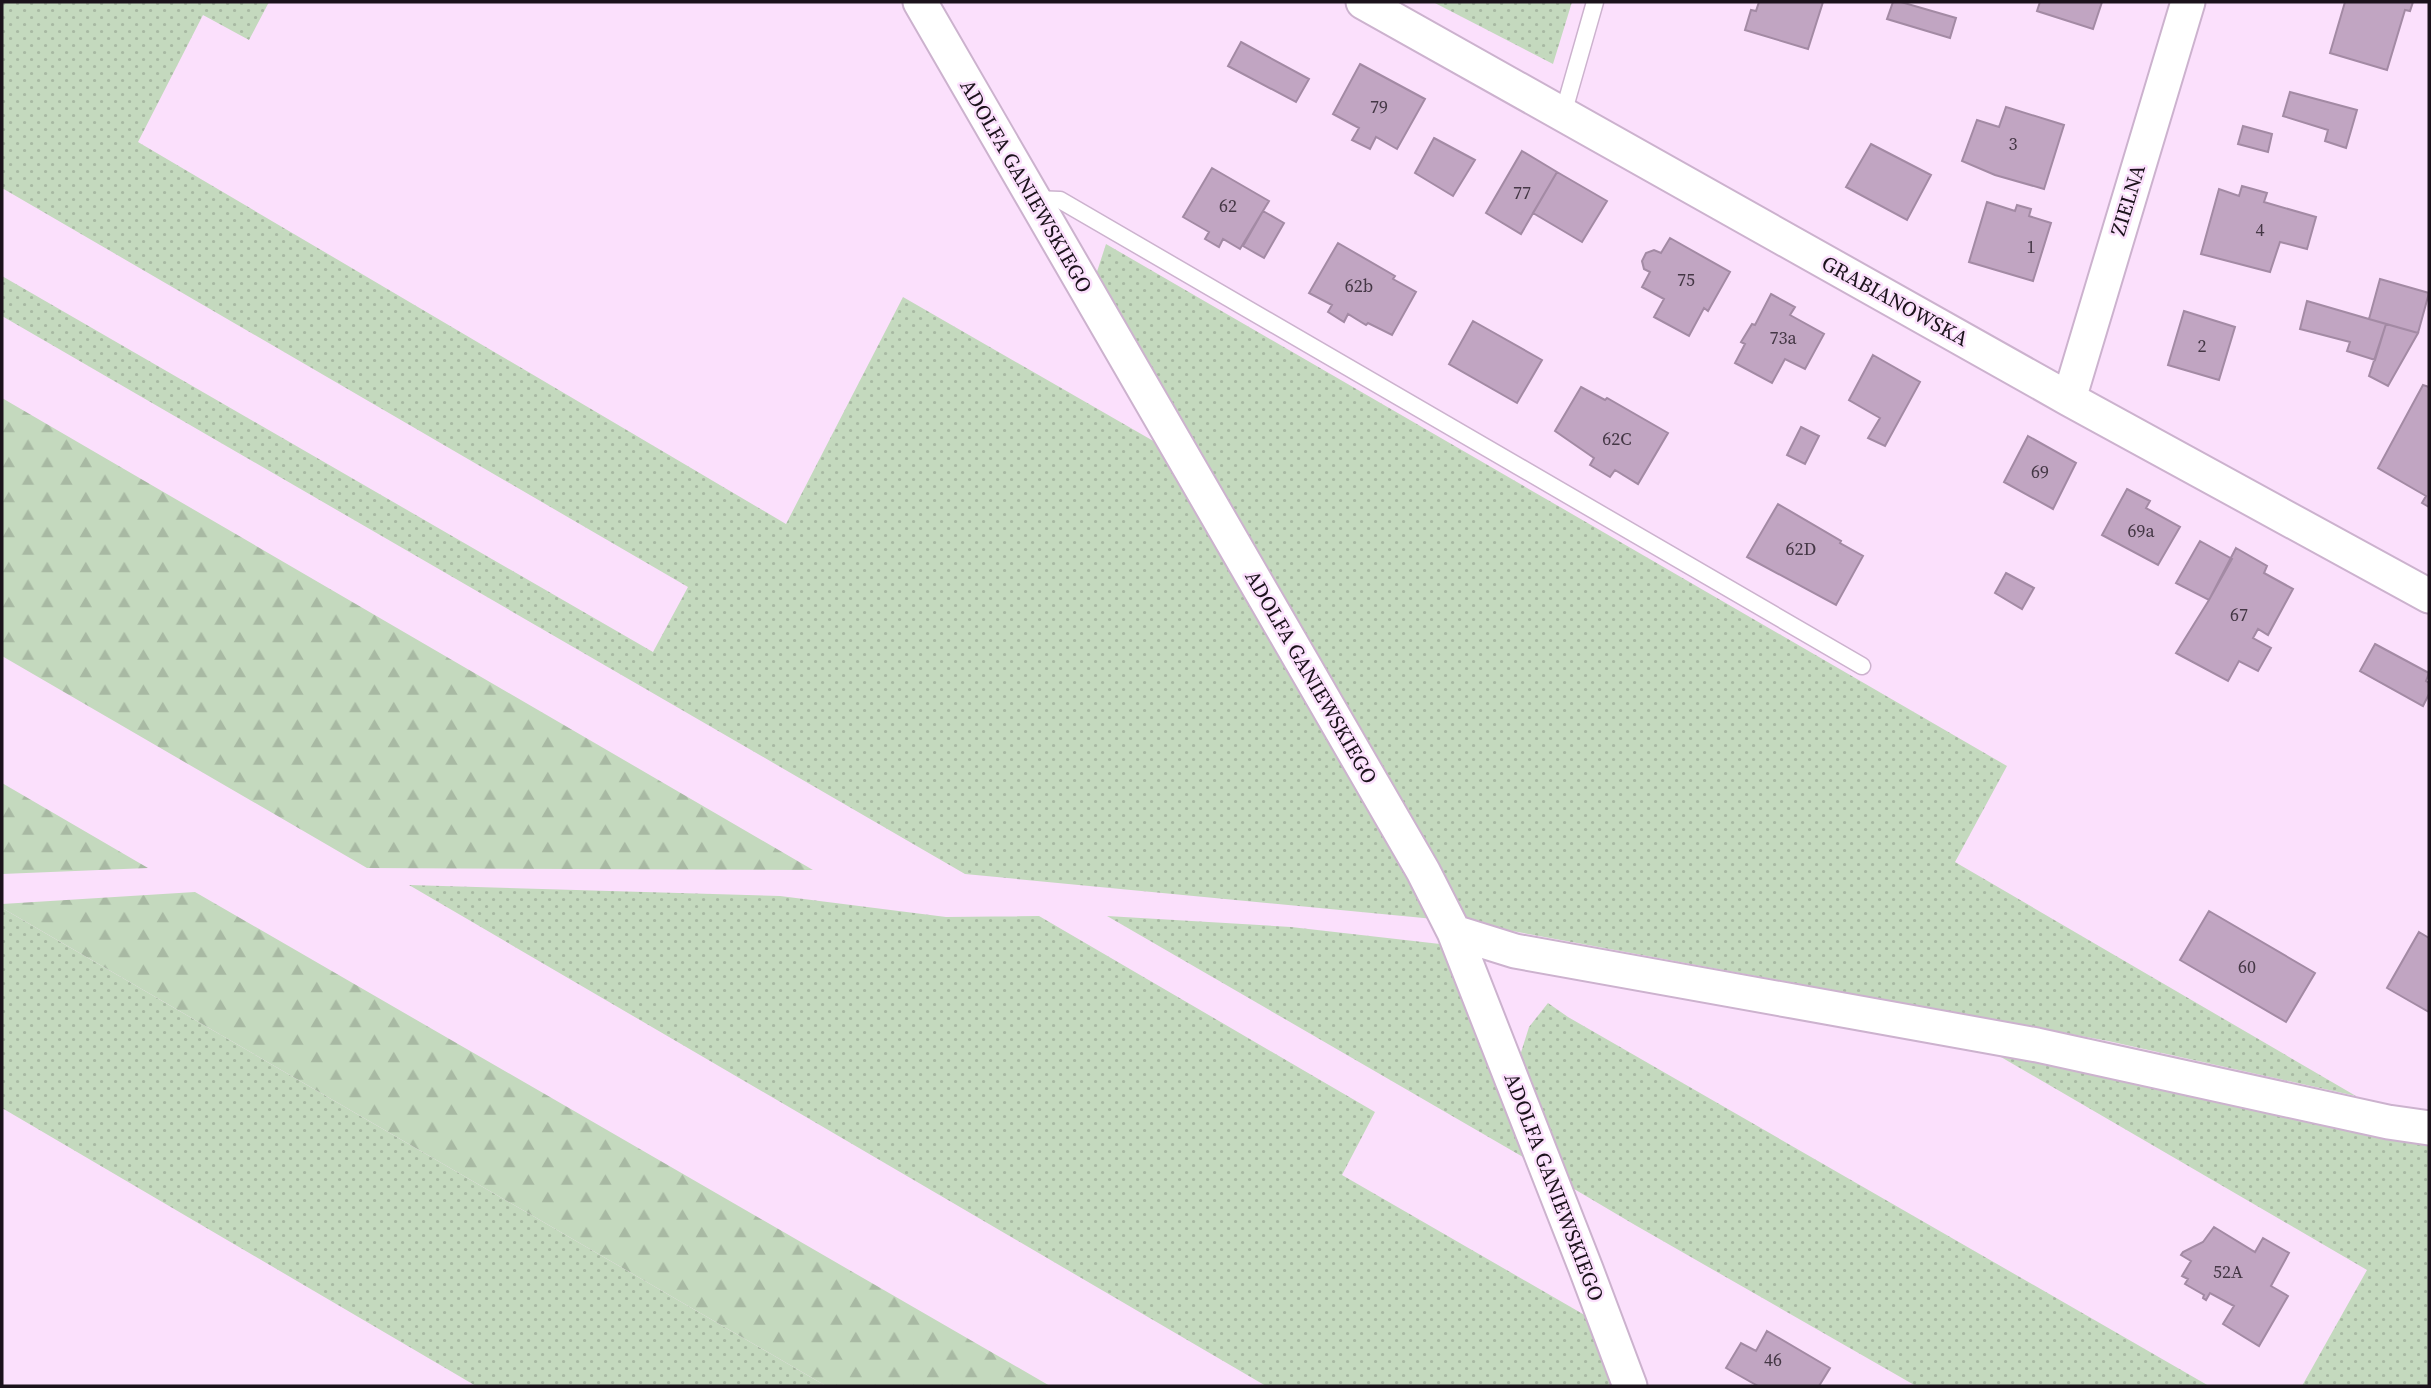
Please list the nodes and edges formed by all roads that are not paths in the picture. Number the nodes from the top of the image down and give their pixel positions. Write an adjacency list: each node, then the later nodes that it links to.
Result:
1 (920, 2): 6 (street, ADOLFA GANIEWSKIEGO)
2 (1363, 2): 5 (street, GRABIANOWSKA)
3 (1595, 2): 5 (lane)
4 (2188, 2): 7 (street, ZIELNA)
5 (1563, 114): 7 (street, GRABIANOWSKA)
6 (1034, 199): 9 (lane); 10 (street, ADOLFA GANIEWSKIEGO)
7 (2069, 399): 8 (street, GRABIANOWSKA)
8 (2429, 596)
9 (1862, 666)
10 (1454, 932): 11 (street); 12 (street, ADOLFA GANIEWSKIEGO)
11 (2429, 1128)
12 (1630, 1386)

